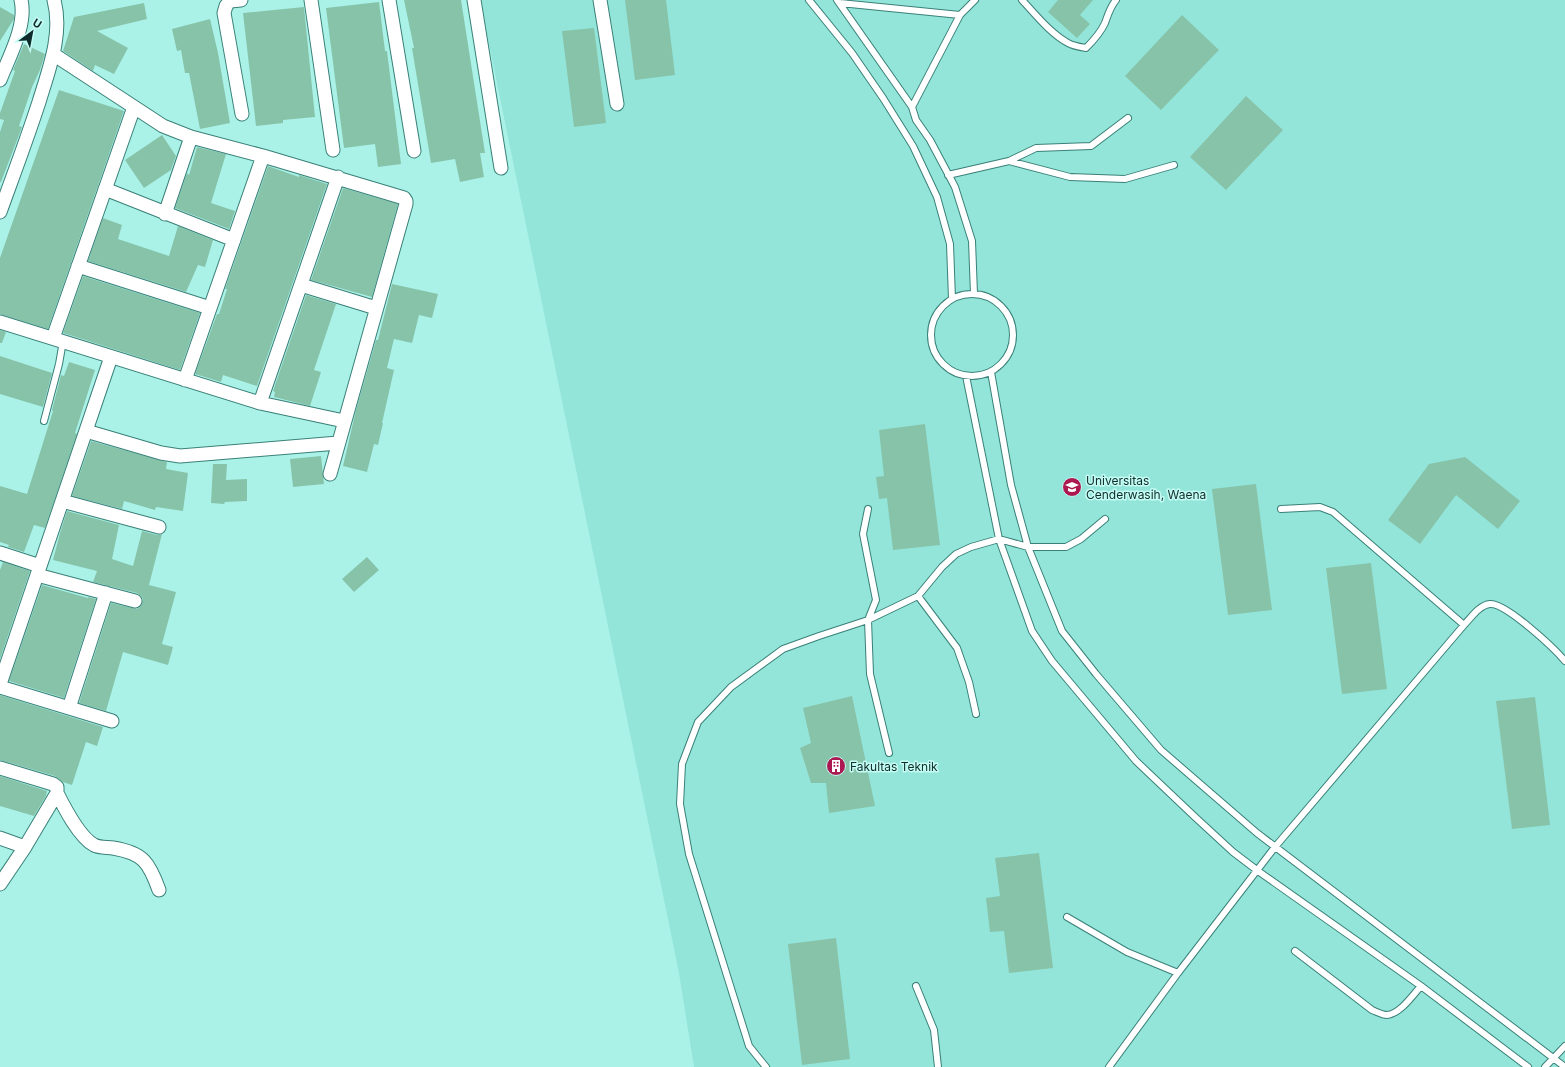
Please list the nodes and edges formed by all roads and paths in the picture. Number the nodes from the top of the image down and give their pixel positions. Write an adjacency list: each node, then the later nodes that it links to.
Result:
1 (21, 0): 15 (street)
2 (54, 0): 14 (street)
3 (241, 0): 19 (street)
4 (310, 0): 22 (street)
5 (389, 0): 23 (street)
6 (474, 0): 27 (street)
7 (600, 0): 16 (street)
8 (809, 0): 37 (lane)
9 (975, 0): 13 (lane)
10 (1022, 0): 11 (lane)
11 (1116, 0)
12 (839, 2): 13 (lane); 18 (lane)
13 (960, 15): 18 (lane)
14 (54, 54): 17 (street); 31 (street)
15 (0, 80)
16 (617, 104)
17 (134, 107): 21 (street); 30 (street)
18 (912, 107): 28 (lane)
19 (242, 114)
20 (1128, 118): 25 (lane)
21 (191, 137): 24 (street); 32 (street)
22 (333, 150)
23 (414, 151)
24 (263, 156): 29 (street); 33 (street)
25 (1008, 161): 26 (lane); 28 (lane)
26 (1174, 165)
27 (501, 168)
28 (948, 175): 36 (lane)
29 (338, 177): 35 (street); 39 (street)
30 (105, 189): 32 (street); 34 (street)
31 (0, 212)
32 (165, 214): 33 (street)
33 (234, 240): 38 (street)
34 (78, 266): 38 (street); 41 (street)
35 (301, 285): 39 (street); 46 (street)
36 (974, 294): 37 (lane); 43 (lane)
37 (952, 299): 44 (lane)
38 (210, 308): 45 (street)
39 (376, 308): 48 (street)
40 (0, 322): 41 (street)
41 (58, 340): 42 (street); 47 (lane)
42 (111, 356): 45 (street); 49 (street)
43 (992, 372): 44 (lane); 58 (lane)
44 (966, 376): 57 (lane)
45 (185, 380): 46 (street)
46 (260, 403): 48 (street)
47 (44, 421)
48 (344, 421): 50 (street)
49 (86, 431): 50 (street); 52 (street)
50 (338, 443): 51 (street)
51 (330, 474)
52 (62, 501): 56 (street); 60 (street)
53 (868, 509): 64 (lane)
54 (1281, 509): 65 (lane)
55 (1105, 519): 58 (lane)
56 (159, 527)
57 (999, 540): 58 (lane); 62 (lane); 78 (lane)
58 (1028, 547): 77 (lane)
59 (0, 553): 60 (street)
60 (39, 570): 61 (street); 67 (street)
61 (106, 593): 63 (street); 69 (street)
62 (918, 596): 64 (lane); 70 (lane)
63 (135, 601)
64 (868, 620): 72 (lane); 88 (lane)
65 (1464, 625): 66 (lane); 77 (lane)
66 (1565, 661)
67 (0, 684)
68 (0, 688): 69 (street)
69 (70, 708): 71 (street)
70 (976, 714)
71 (112, 721)
72 (889, 753)
73 (0, 768): 74 (street)
74 (57, 793): 76 (street); 80 (street)
75 (0, 838): 76 (street)
76 (25, 847): 79 (street)
77 (1275, 847): 78 (lane); 87 (lane)
78 (1258, 871): 83 (lane); 85 (lane)
79 (0, 884)
80 (159, 890)
81 (1067, 917): 83 (lane)
82 (1295, 951): 85 (lane)
83 (1178, 973): 90 (lane)
84 (916, 986): 89 (lane)
85 (1421, 986): 91 (lane)
86 (1565, 1046): 87 (lane)
87 (1554, 1059): 92 (lane); 93 (lane)
88 (766, 1067)
89 (938, 1067)
90 (1109, 1067)
91 (1528, 1067)
92 (1545, 1067)
93 (1565, 1067)

